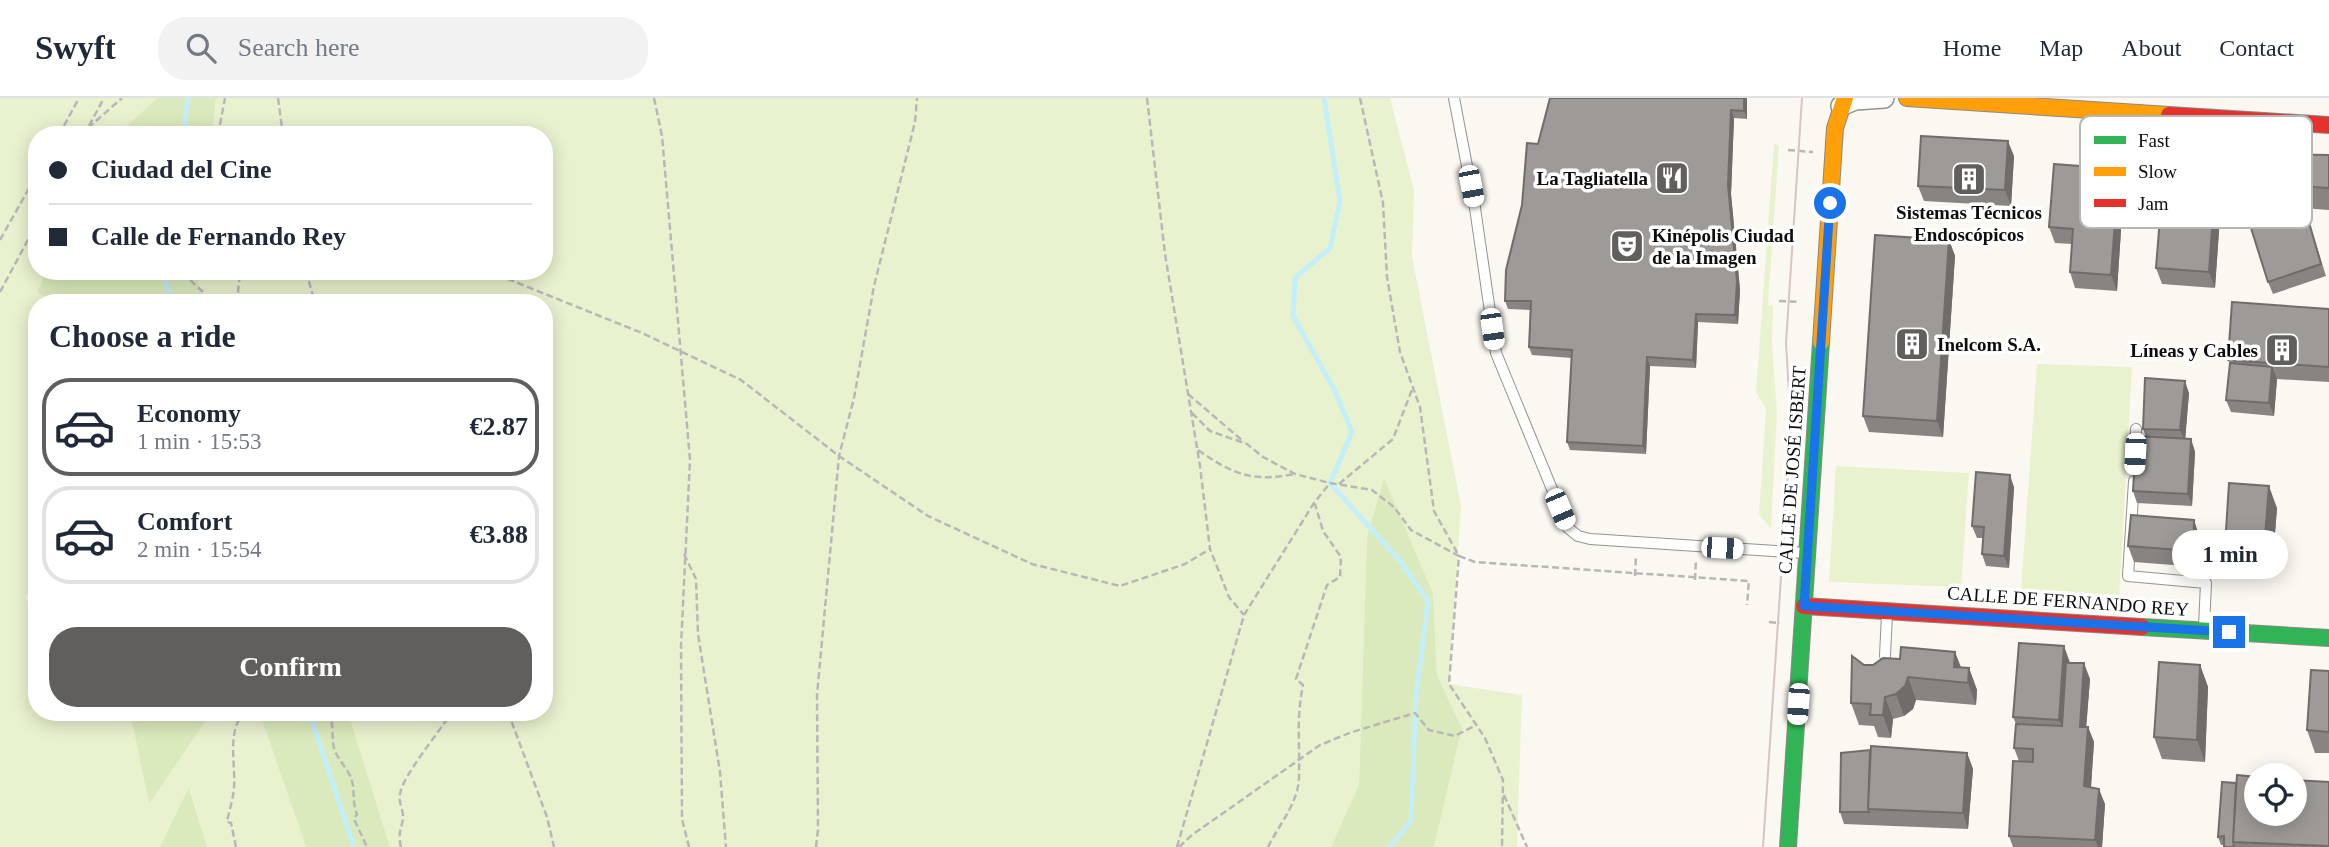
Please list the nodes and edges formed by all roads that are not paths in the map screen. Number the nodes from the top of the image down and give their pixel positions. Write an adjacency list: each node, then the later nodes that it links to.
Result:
1 (1454, 98): 9 (lane)
2 (1884, 98): 4 (street)
3 (1907, 98): 5 (street)
4 (1843, 102): 9 (street, CALLE DE JOSÉ ISBERT)
5 (2188, 116)
6 (2136, 429): 7 (lane)
7 (2135, 456)
8 (2134, 469): 12 (lane)
9 (1807, 553): 10 (street, CALLE DE JOSÉ ISBERT)
10 (1804, 606): 11 (street, CALLE DE FERNANDO REY); 15 (street, CALLE DE JOSÉ ISBERT)
11 (1887, 611): 12 (street, CALLE DE FERNANDO REY); 14 (lane)
12 (2204, 631): 13 (street, CALLE DE FERNANDO REY)
13 (2329, 638)
14 (1885, 656)
15 (1788, 847)

